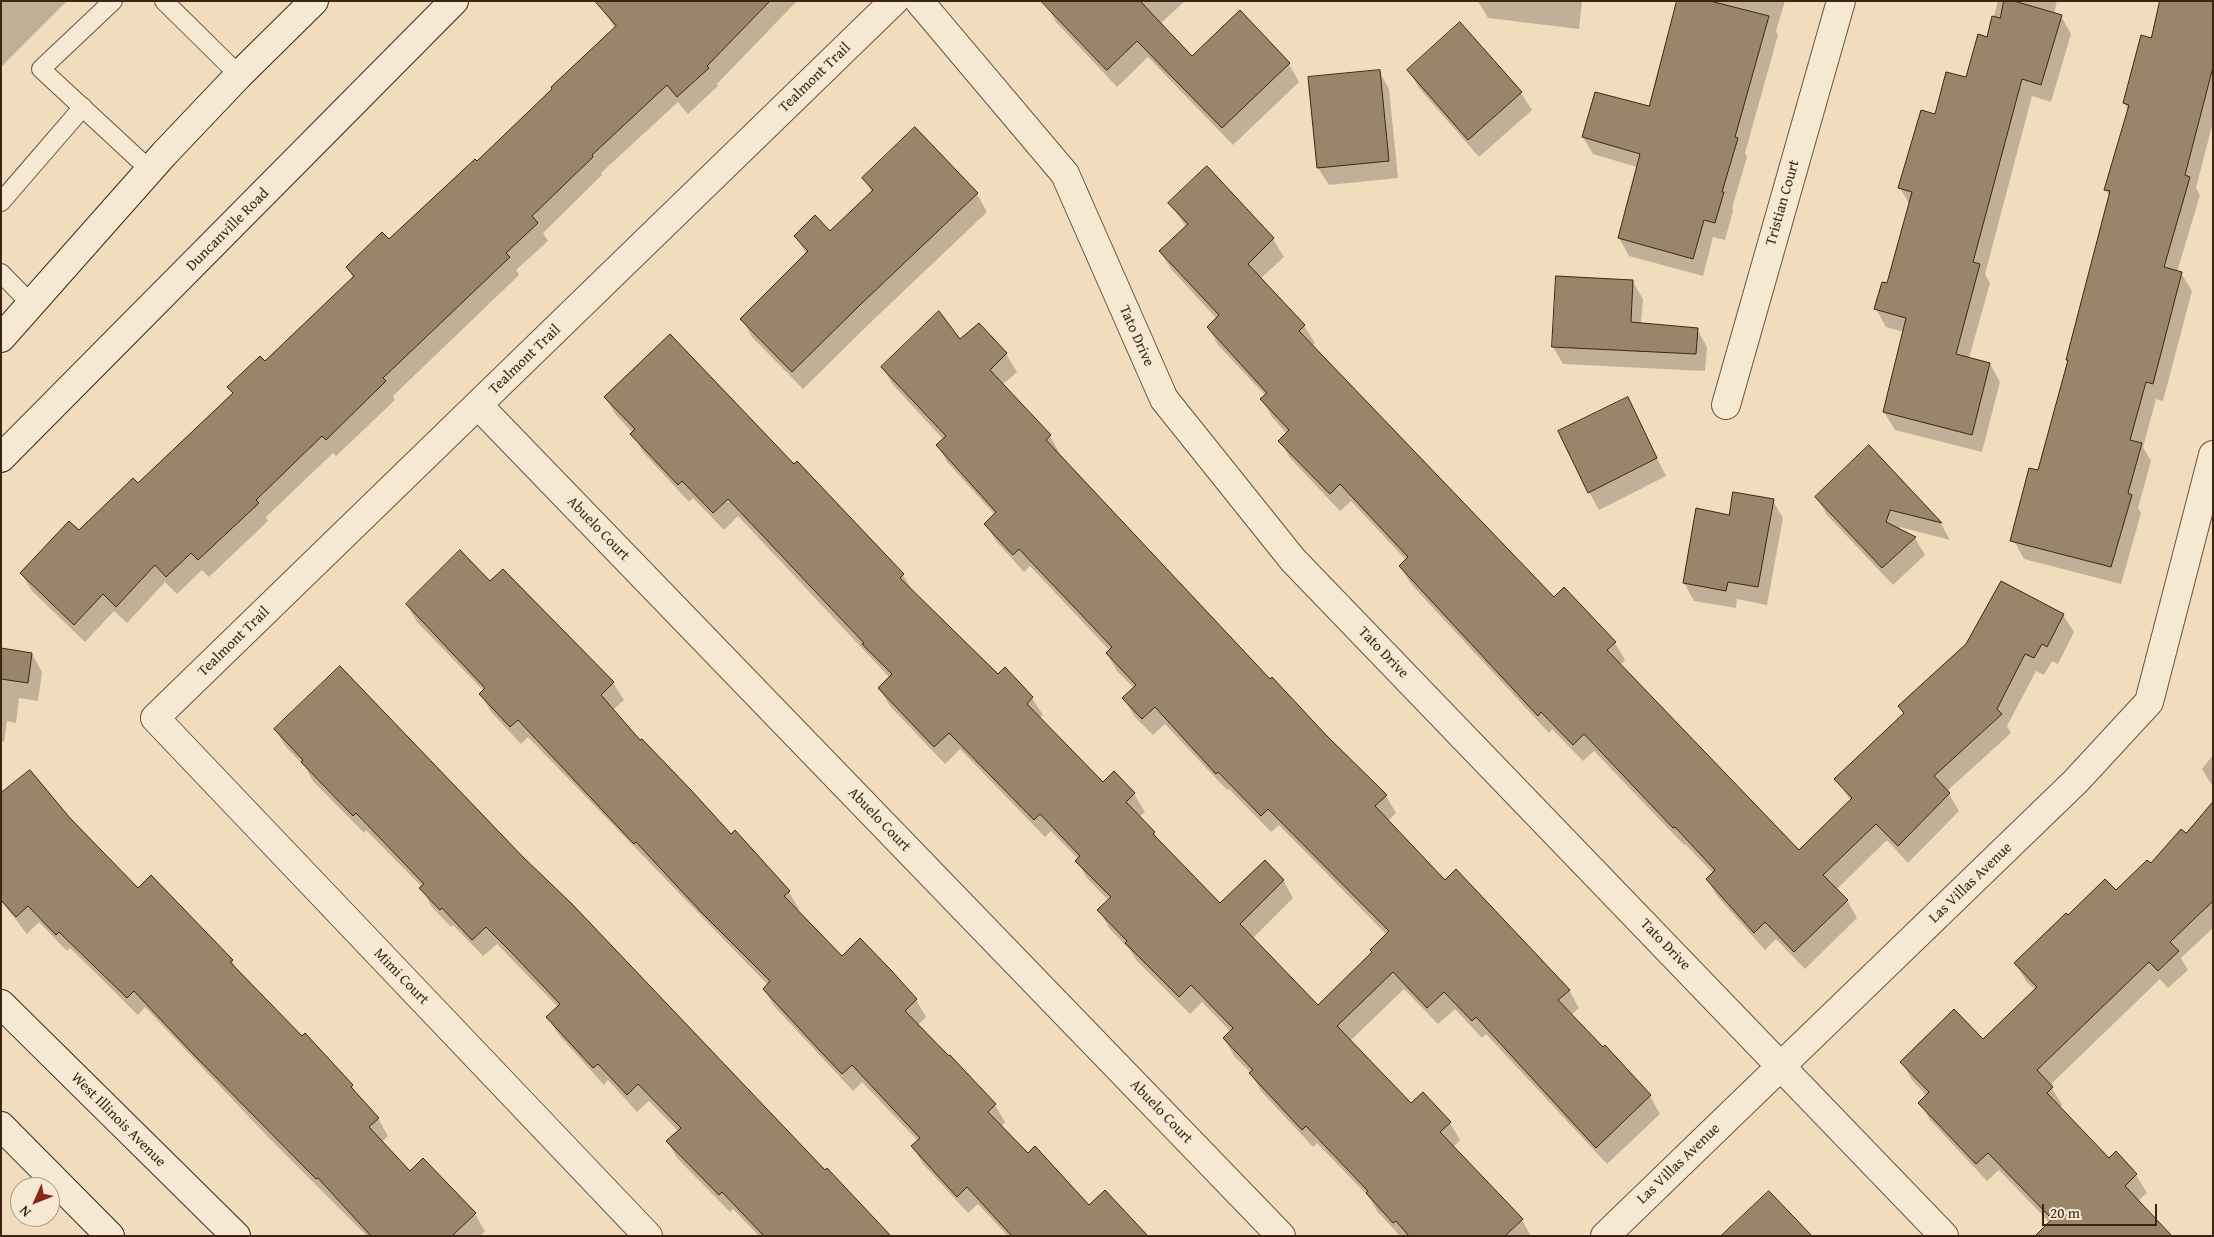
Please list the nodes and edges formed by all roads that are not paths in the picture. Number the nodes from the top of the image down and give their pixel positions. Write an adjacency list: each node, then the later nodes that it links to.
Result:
1 (113, 1): 9 (lane)
2 (164, 1): 8 (lane)
3 (314, 1): 8 (street)
4 (454, 1): 18 (street, Duncanville Road)
5 (894, 1): 15 (street, Tealmont Trail)
6 (919, 1): 21 (street, Tato Drive)
7 (1841, 1): 16 (street, Tristian Court)
8 (239, 75): 10 (street)
9 (83, 107): 10 (lane); 11 (lane)
10 (150, 170): 13 (street)
11 (1, 202)
12 (1, 273): 13 (lane)
13 (31, 304): 14 (street)
14 (1, 338)
15 (478, 405): 19 (street, Tealmont Trail); 26 (street, Abuelo Court)
16 (1726, 406)
17 (2213, 455): 21 (street, Las Villas Avenue)
18 (1, 458)
19 (155, 718): 25 (street, Mimi Court)
20 (1, 1004): 24 (street, West Illinois Avenue)
21 (1781, 1066): 27 (street, Las Villas Avenue); 28 (street, Tato Drive)
22 (1, 1126): 23 (street)
23 (110, 1236)
24 (236, 1236)
25 (648, 1236)
26 (1281, 1236)
27 (1605, 1236)
28 (1944, 1236)

